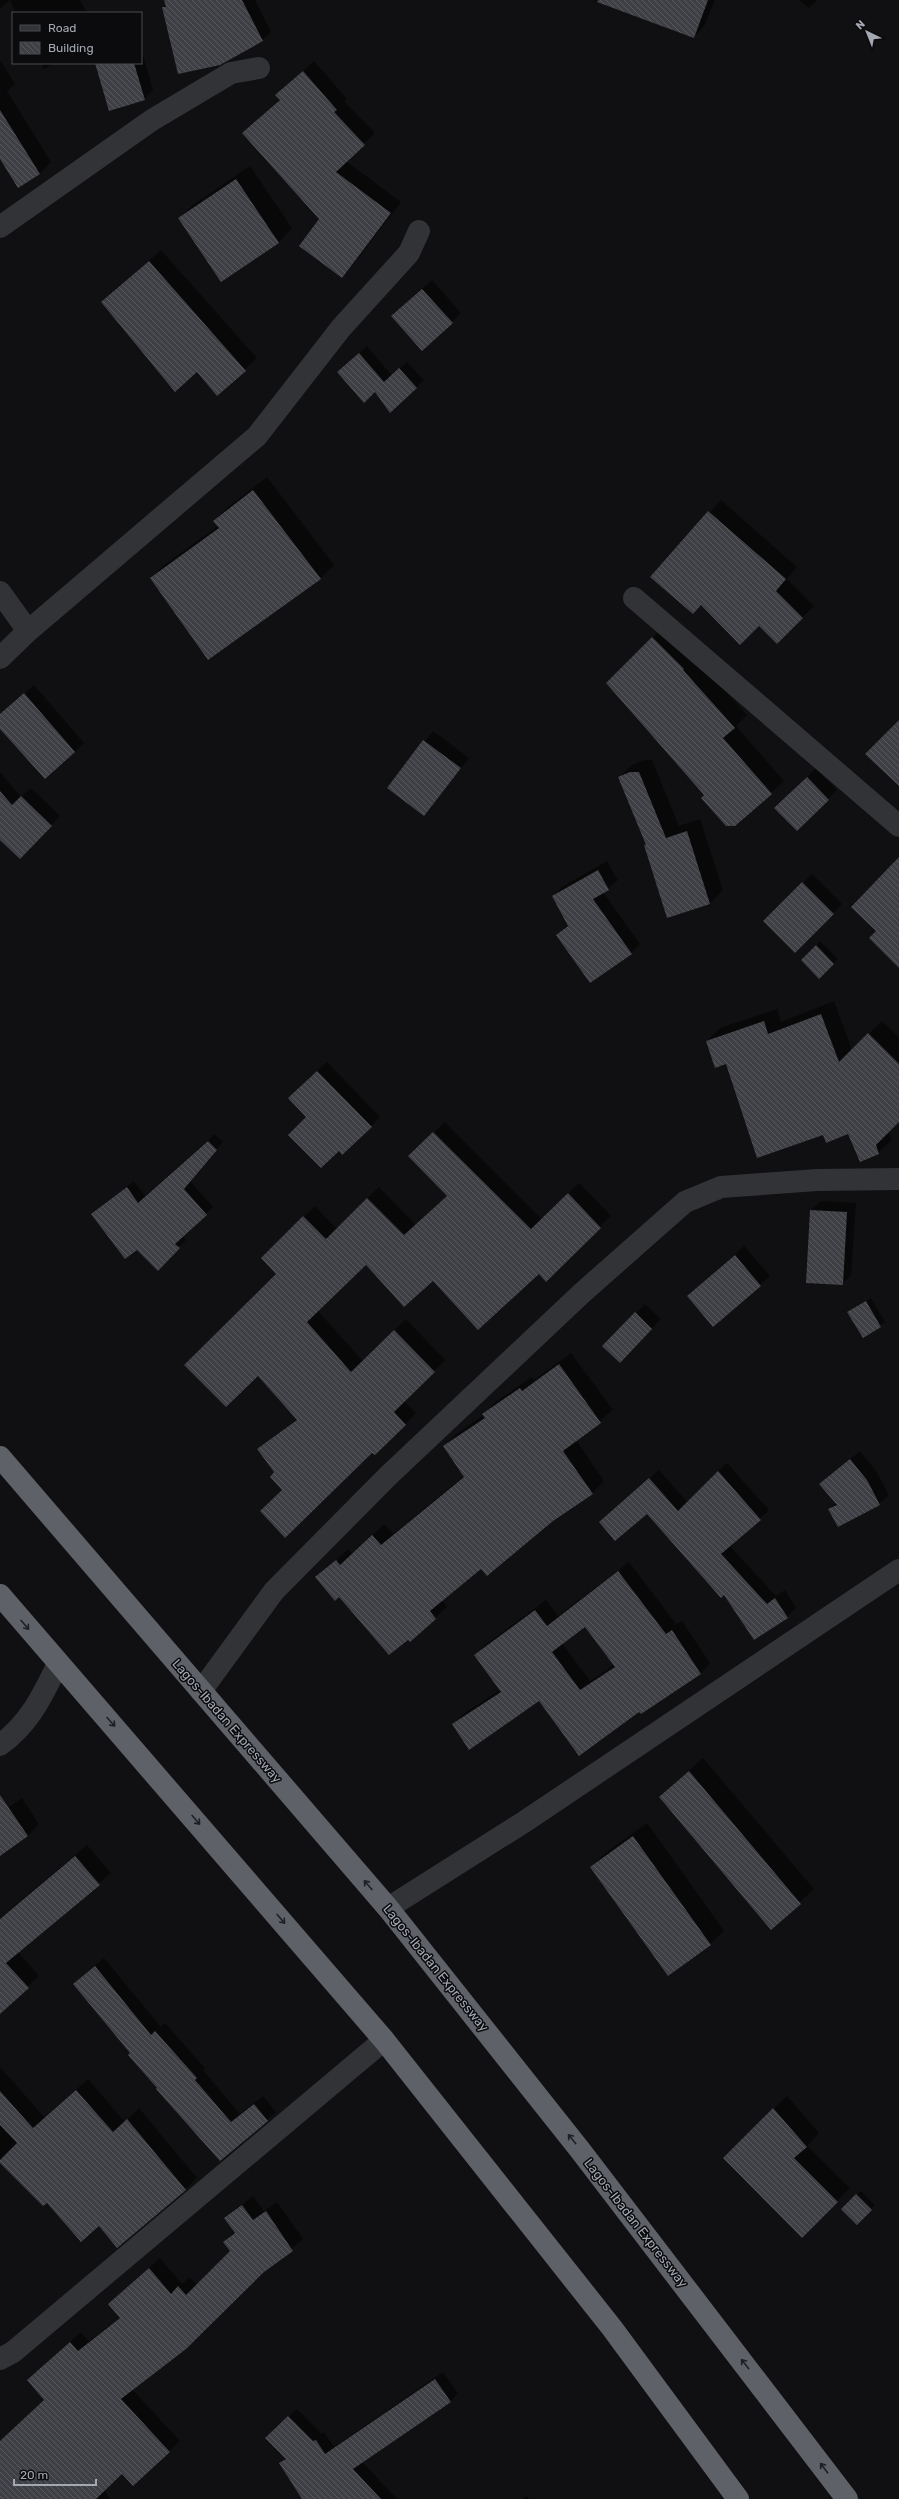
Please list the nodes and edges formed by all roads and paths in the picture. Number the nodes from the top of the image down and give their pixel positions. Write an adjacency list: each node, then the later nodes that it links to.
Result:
1 (259, 68): 2 (street)
2 (0, 227)
3 (419, 231): 6 (street)
4 (0, 592): 6 (street)
5 (634, 598): 8 (street)
6 (28, 631): 7 (street)
7 (0, 658)
8 (899, 826)
9 (899, 1179): 14 (street)
10 (0, 1457): 14 (highway, Lagos-Ibadan Expressway)
11 (899, 1570): 16 (street)
12 (0, 1595): 13 (highway, one-way to 13)
13 (58, 1664): 15 (street); 17 (highway, one-way to 17)
14 (201, 1691): 16 (highway, Lagos-Ibadan Expressway, one-way to 14)
15 (0, 1745)
16 (388, 1908): 20 (highway, Lagos-Ibadan Expressway, one-way to 16)
17 (384, 2040): 18 (street); 19 (highway)
18 (0, 2359)
19 (738, 2499)
20 (847, 2499)

